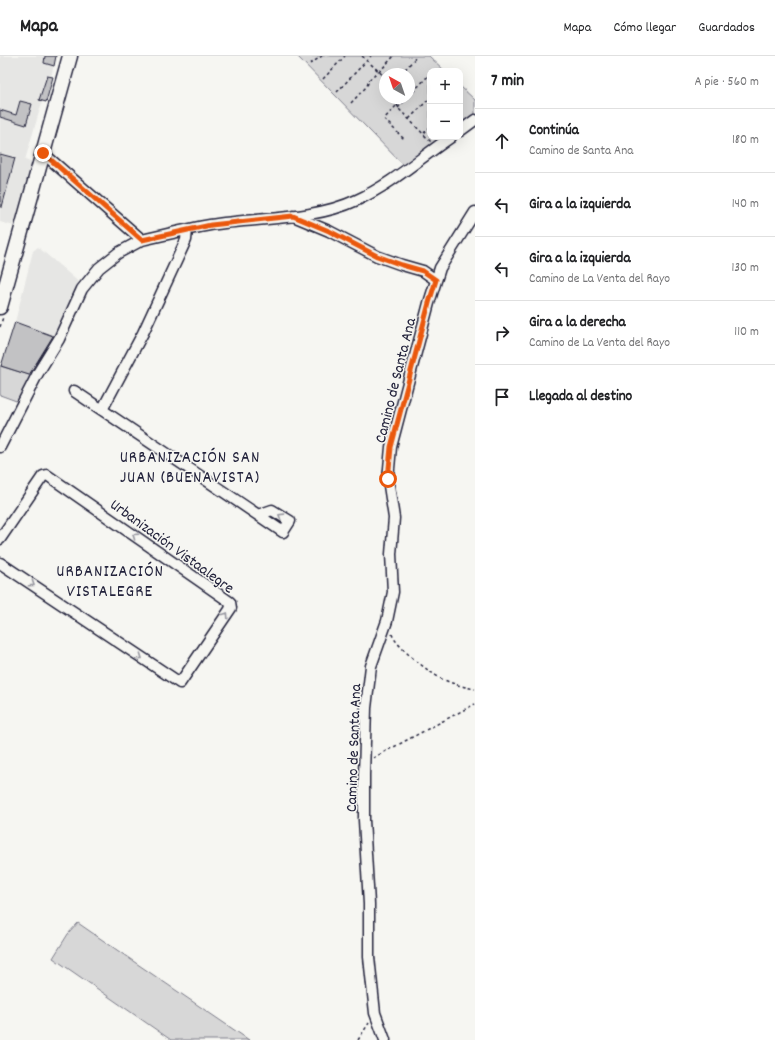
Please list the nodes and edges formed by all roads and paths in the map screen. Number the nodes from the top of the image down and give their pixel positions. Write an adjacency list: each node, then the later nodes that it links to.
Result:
1 (70, 56): 29 (highway)
2 (322, 56): 9 (path)
3 (345, 56): 13 (path)
4 (362, 56): 8 (path)
5 (371, 56): 8 (path)
6 (394, 56): 11 (path)
7 (417, 56): 10 (path)
8 (367, 60): 11 (path); 15 (path)
9 (310, 64)
10 (406, 68)
11 (378, 72): 17 (path)
12 (427, 77): 14 (path)
13 (323, 79)
14 (415, 90)
15 (337, 92)
16 (427, 101): 21 (path)
17 (351, 103)
18 (402, 104): 20 (path)
19 (397, 105): 20 (path); 26 (path)
20 (398, 108): 21 (path)
21 (410, 119): 25 (path)
22 (475, 120): 23 (street)
23 (463, 129)
24 (427, 130): 25 (path)
25 (424, 134): 28 (path)
26 (405, 140)
27 (447, 140): 28 (street)
28 (436, 148): 31 (street)
29 (43, 153): 33 (street); 35 (highway)
30 (475, 212): 34 (street, Camino de Santa Ana)
31 (293, 216): 32 (street); 34 (street)
32 (187, 230): 33 (street); 37 (street)
33 (142, 240): 38 (street)
34 (436, 280): 42 (street, Camino de Santa Ana)
35 (0, 307)
36 (74, 391): 37 (street)
37 (102, 410): 39 (street)
38 (0, 447)
39 (258, 515)
40 (0, 539): 41 (street, Urbanización Vistaalegre, one-way to 40)
41 (0, 563)
42 (387, 621): 43 (path); 45 (street, Camino de Santa Ana)
43 (475, 689)
44 (475, 704): 45 (path)
45 (365, 763): 46 (street, Camino de Santa Ana)
46 (376, 1012): 47 (path); 48 (street, Camino de Santa Ana)
47 (358, 1040)
48 (385, 1040)

